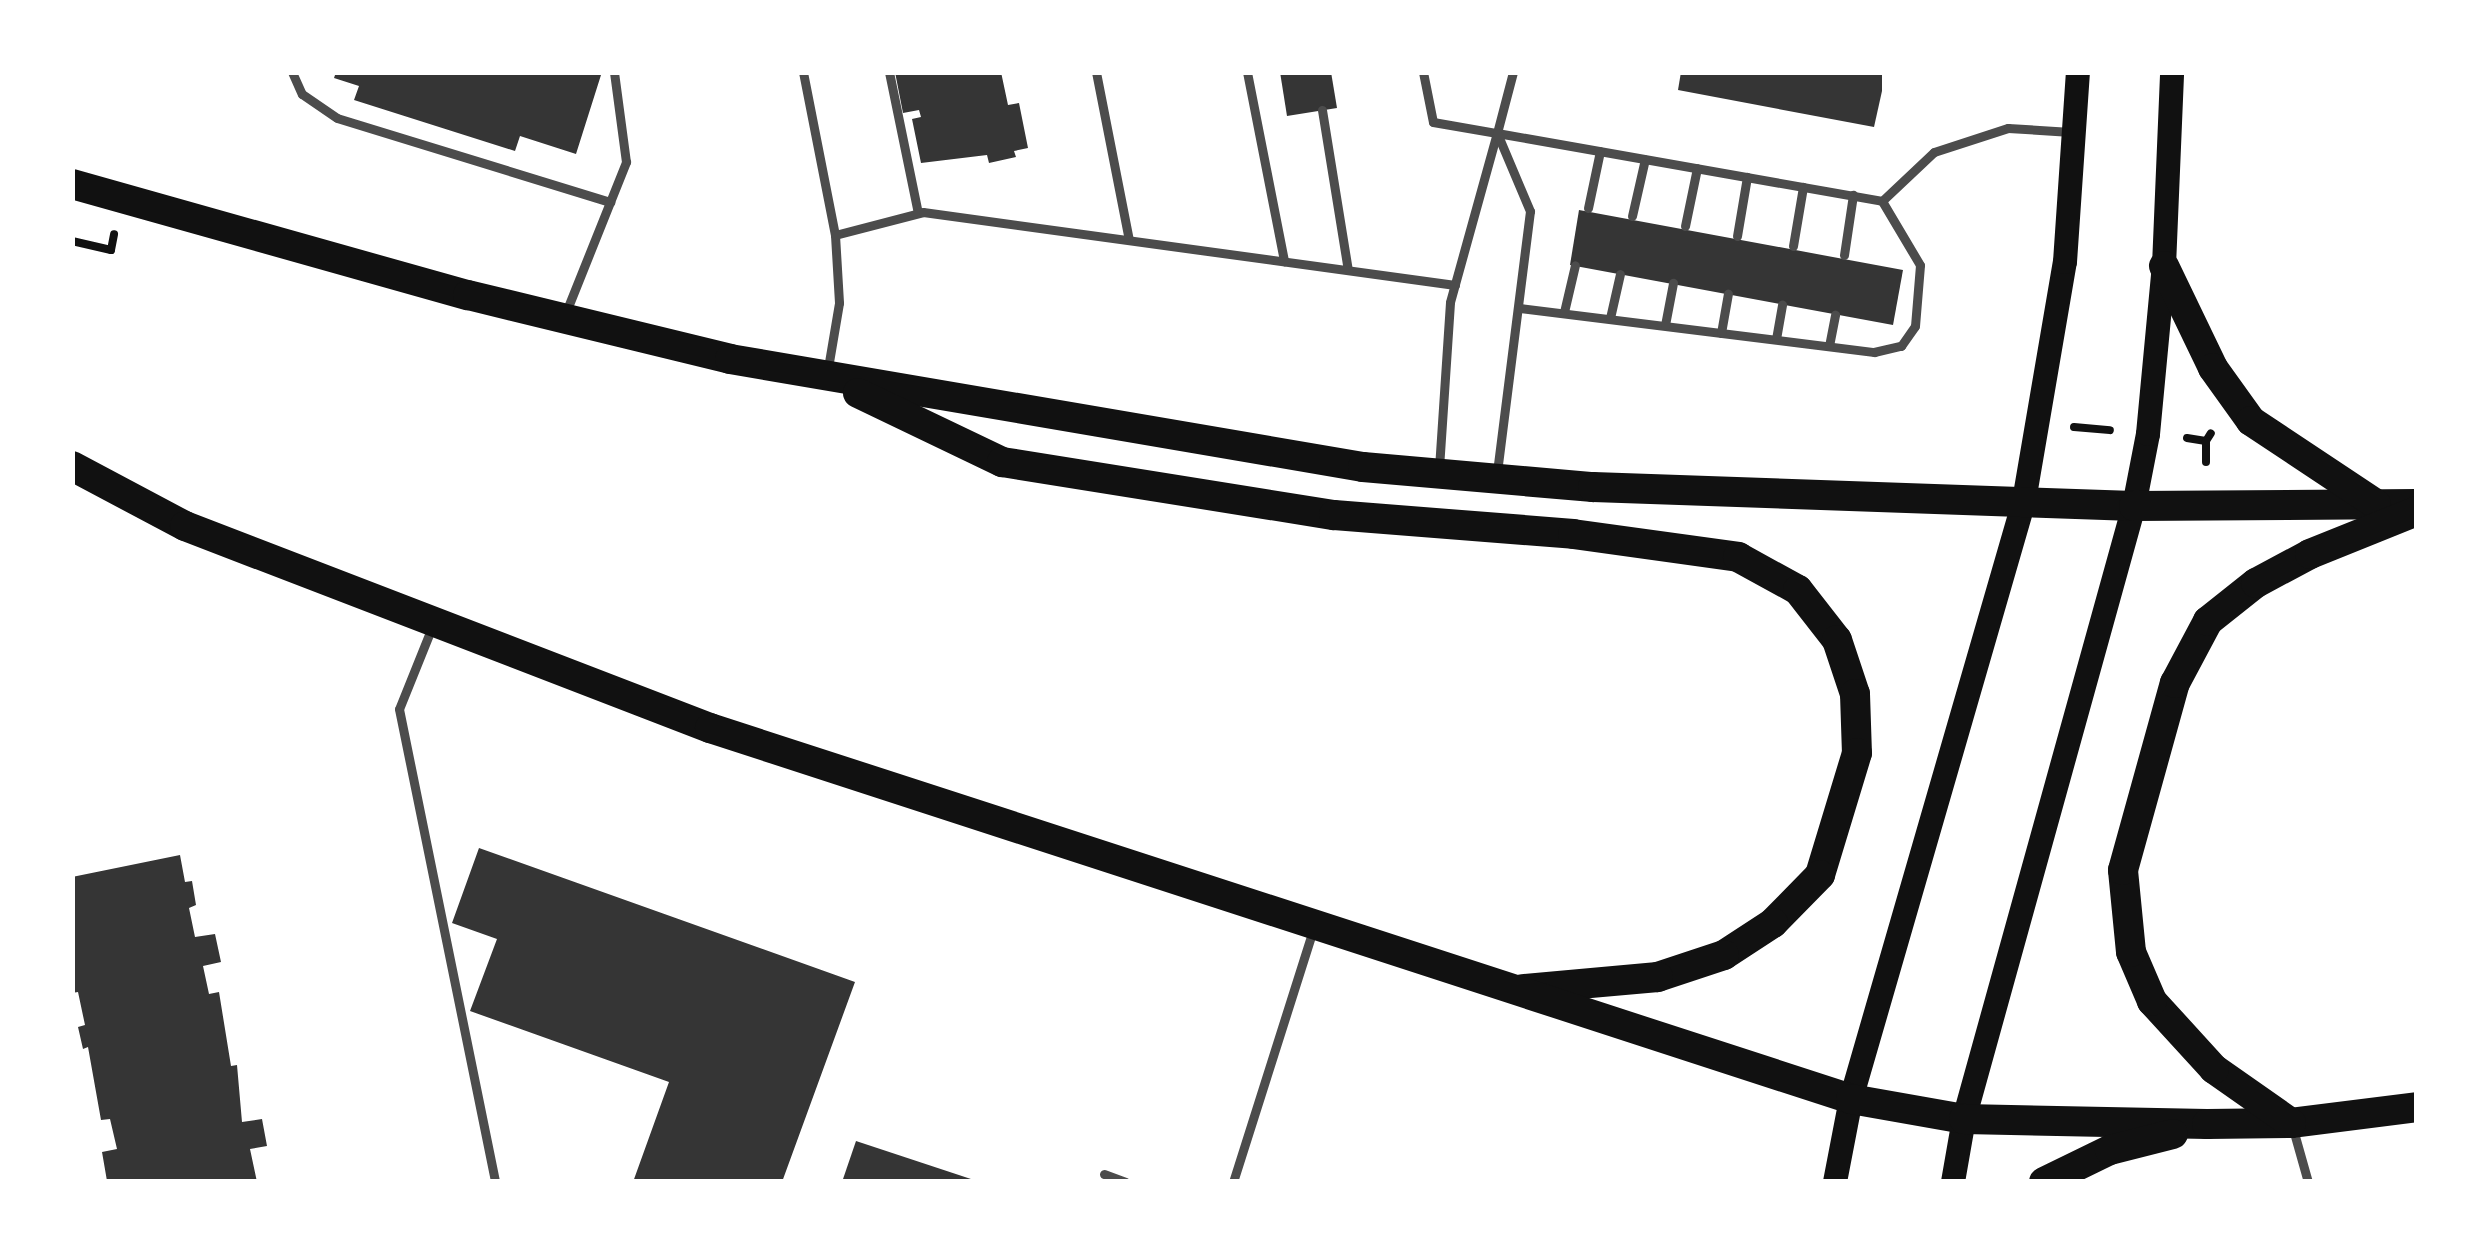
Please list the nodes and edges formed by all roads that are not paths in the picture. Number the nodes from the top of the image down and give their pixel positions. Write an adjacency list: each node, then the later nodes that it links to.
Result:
1 (292, 72): 22 (lane)
2 (614, 72): 22 (lane)
3 (803, 72): 27 (lane)
4 (889, 72): 24 (lane)
5 (1096, 72): 29 (lane)
6 (1246, 72): 32 (lane)
7 (1423, 72): 13 (lane)
8 (1513, 72): 13 (lane)
9 (2078, 72): 12 (main road)
10 (2173, 72): 34 (main road)
11 (1322, 110): 35 (lane)
12 (2075, 132): 21 (lane); 54 (main road)
13 (1497, 133): 14 (lane); 38 (lane); 41 (lane)
14 (1600, 151): 15 (lane); 23 (lane)
15 (1645, 159): 16 (lane); 25 (lane)
16 (1697, 168): 17 (lane); 26 (lane)
17 (1747, 177): 19 (lane); 28 (lane)
18 (72, 184): 45 (main road)
19 (1803, 187): 20 (lane); 30 (lane)
20 (1853, 195): 21 (lane); 31 (lane)
21 (1882, 201): 49 (lane)
22 (610, 202): 45 (lane)
23 (1588, 208)
24 (918, 213): 27 (lane); 29 (lane)
25 (1632, 216)
26 (1685, 226)
27 (835, 235): 50 (lane)
28 (1737, 236)
29 (1129, 240): 32 (lane)
30 (1793, 246)
31 (1844, 255)
32 (1284, 260): 35 (lane)
33 (1575, 265): 42 (lane)
34 (2164, 266): 55 (main road); 56 (main road)
35 (1348, 270): 38 (lane)
36 (1620, 274): 44 (lane)
37 (1673, 283): 46 (lane)
38 (1455, 286): 52 (lane)
39 (1728, 294): 47 (lane)
40 (1782, 305): 48 (lane)
41 (1520, 308): 42 (lane); 53 (lane)
42 (1564, 312): 44 (lane)
43 (1834, 314): 49 (lane)
44 (1610, 319): 46 (lane)
45 (563, 320): 50 (main road)
46 (1665, 325): 47 (lane)
47 (1721, 333): 48 (lane)
48 (1776, 339): 49 (lane)
49 (1829, 346)
50 (826, 378): 52 (main road); 60 (main road)
51 (72, 466): 58 (main road)
52 (1438, 476): 53 (main road)
53 (1496, 480): 54 (main road)
54 (2024, 501): 56 (main road); 61 (main road)
55 (2376, 504): 56 (main road); 57 (main road)
56 (2134, 506): 63 (main road)
57 (2417, 507): 64 (main road)
58 (434, 622): 59 (main road); 67 (lane)
59 (1313, 927): 60 (main road); 69 (lane)
60 (1505, 990): 61 (main road)
61 (1851, 1099): 63 (main road); 70 (main road)
62 (2417, 1107): 64 (main road)
63 (1964, 1119): 65 (main road); 71 (main road)
64 (2291, 1123): 65 (main road); 73 (lane)
65 (2207, 1124): 72 (main road)
66 (1104, 1174): 68 (lane)
67 (495, 1182)
68 (1126, 1182)
69 (1233, 1182)
70 (1834, 1182)
71 (1953, 1182)
72 (2044, 1182)
73 (2308, 1182)

